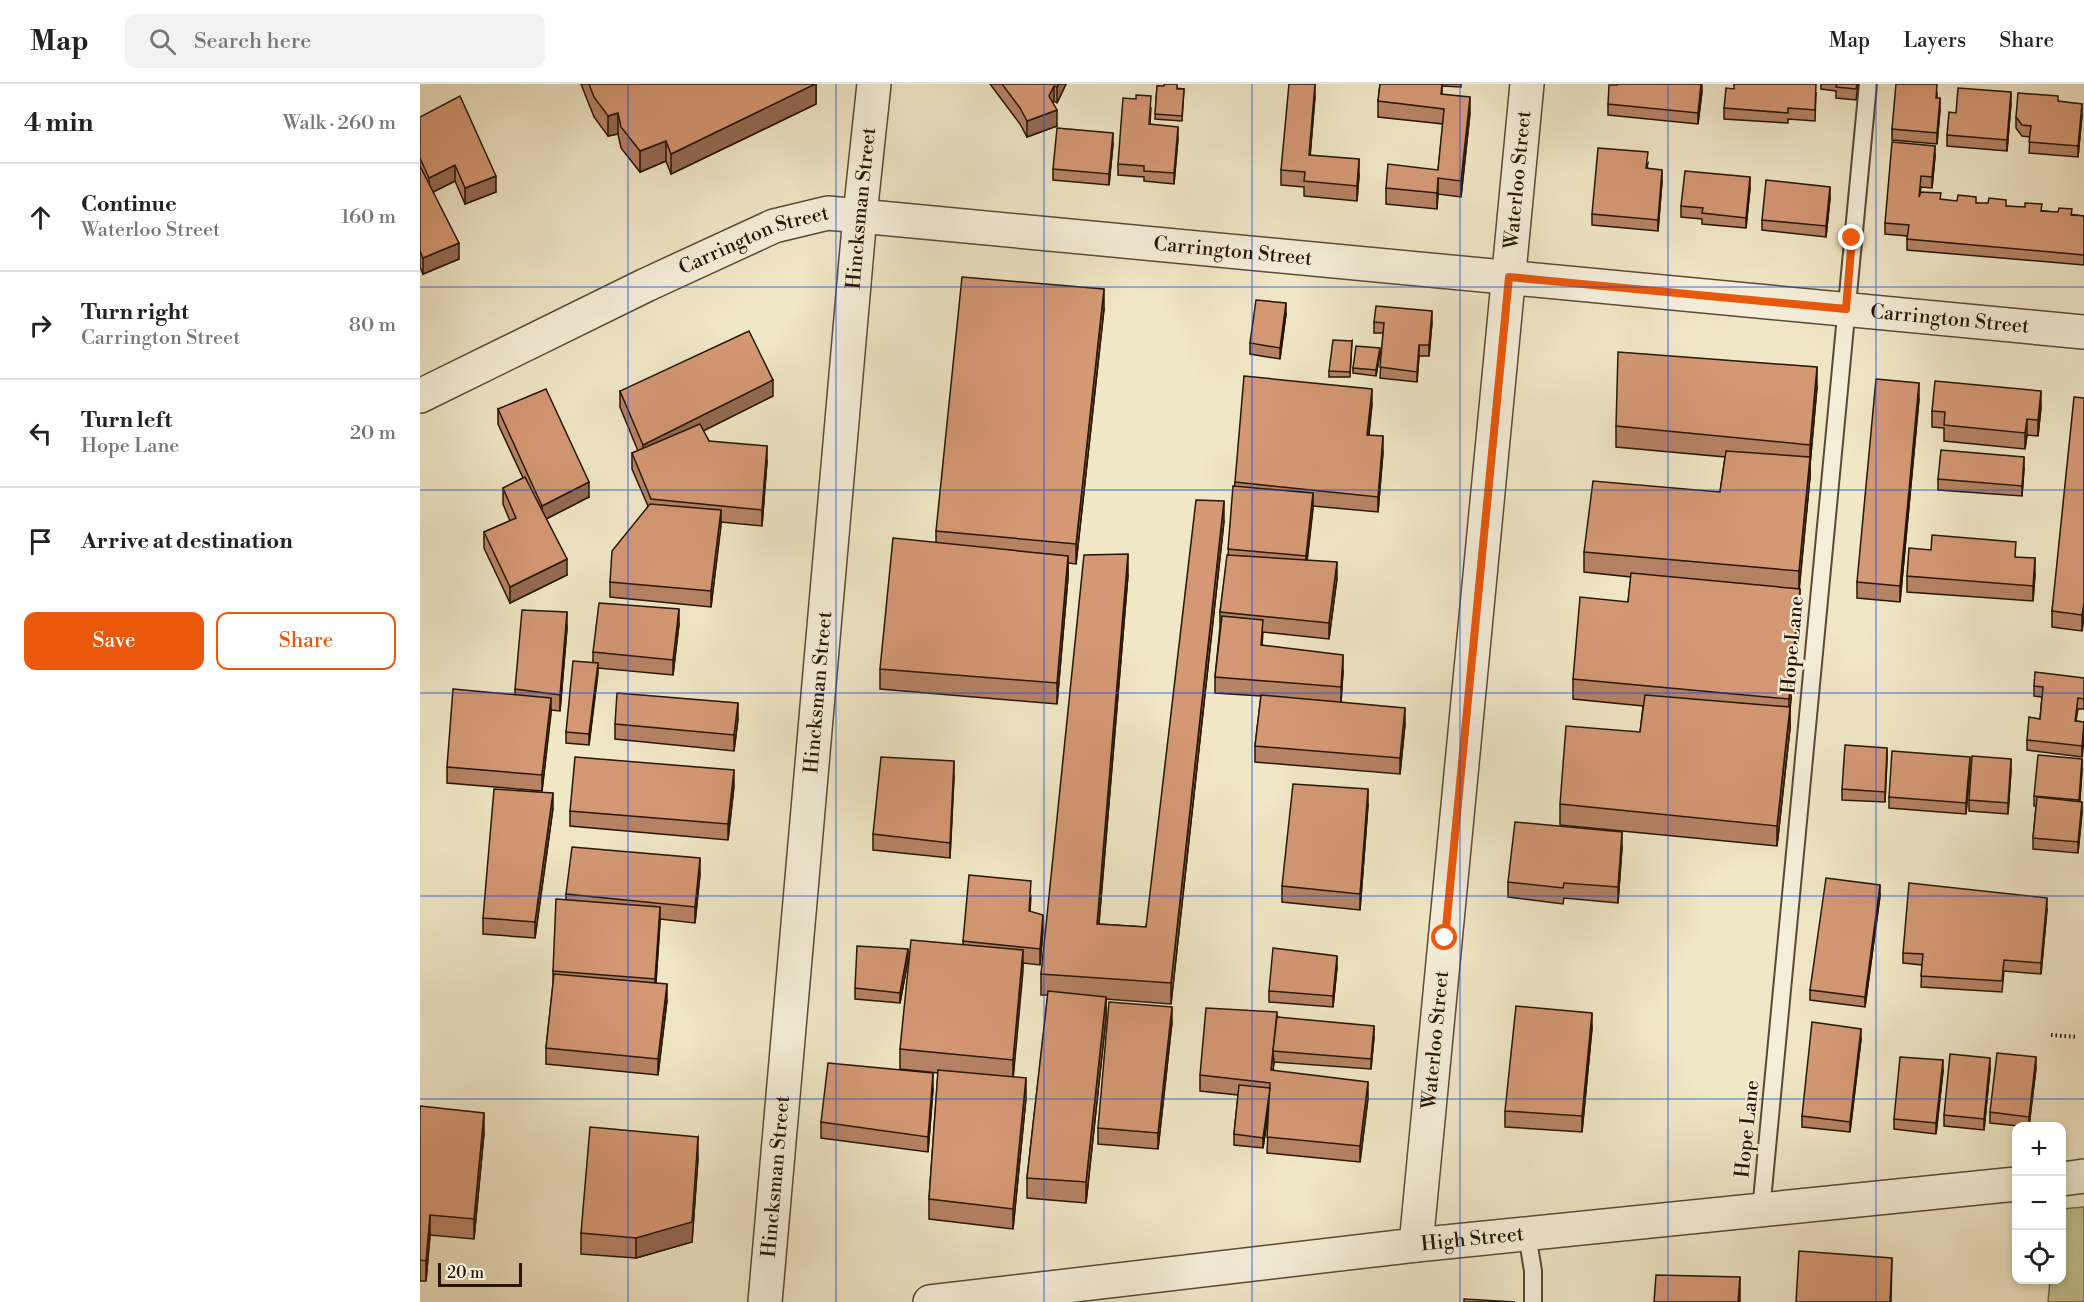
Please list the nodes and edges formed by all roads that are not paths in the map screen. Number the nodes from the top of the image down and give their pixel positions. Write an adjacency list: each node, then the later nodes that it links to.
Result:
1 (874, 84): 4 (street, Hincksman Street)
2 (1527, 84): 5 (street, Waterloo Street)
3 (1868, 84): 6 (lane, Hope Lane)
4 (860, 215): 5 (street, Carrington Street); 8 (street, Carrington Street); 15 (street, Hincksman Street)
5 (1509, 277): 6 (street, Carrington Street); 14 (street, Waterloo Street)
6 (1846, 309): 7 (street, Carrington Street); 12 (lane, Hope Lane)
7 (2084, 332)
8 (420, 396)
9 (2084, 1176): 10 (street)
10 (2066, 1178)
11 (2012, 1184): 12 (street, High Street)
12 (1761, 1211): 13 (street, High Street)
13 (1527, 1234): 14 (street, High Street); 17 (lane)
14 (1416, 1245): 16 (street, High Street)
15 (765, 1302)
16 (930, 1302)
17 (1533, 1302)

